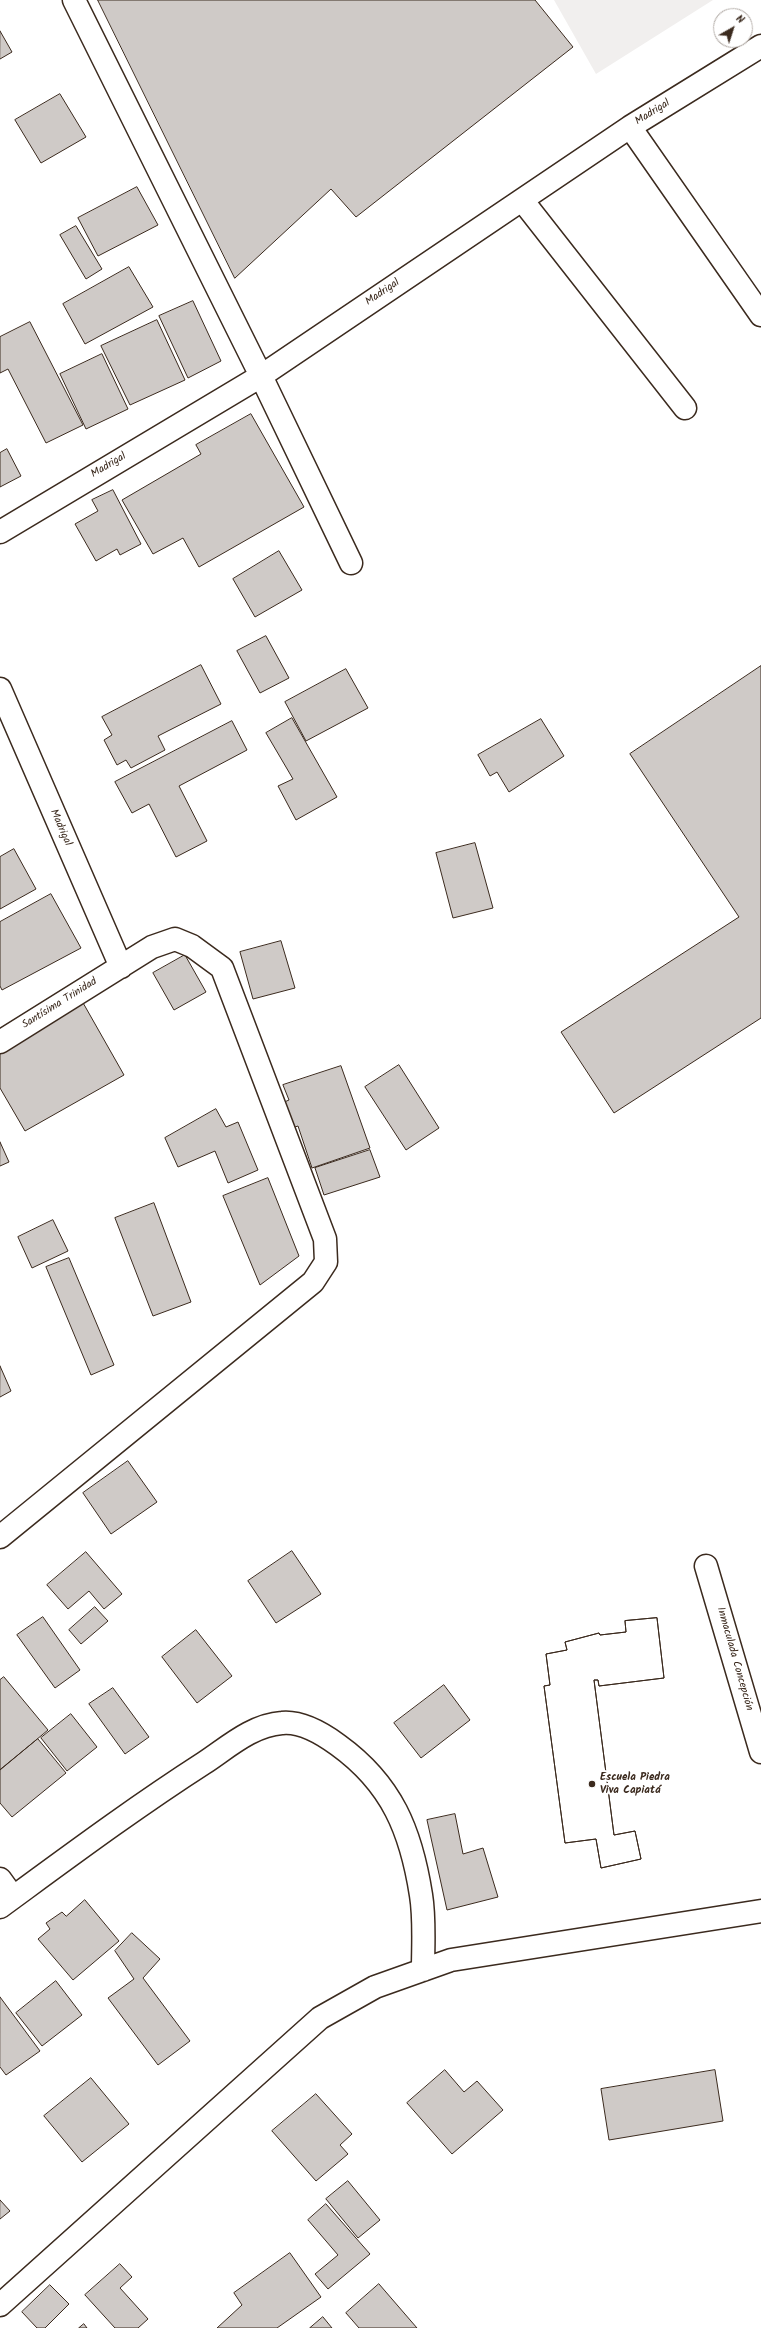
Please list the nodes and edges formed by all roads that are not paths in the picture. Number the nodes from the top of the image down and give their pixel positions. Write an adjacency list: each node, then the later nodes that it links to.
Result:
1 (74, 0): 6 (street)
2 (761, 46): 3 (street, Madrigal)
3 (630, 127): 4 (street, Madrigal); 5 (street)
4 (522, 200): 6 (street, Madrigal); 7 (street)
5 (761, 315)
6 (261, 376): 8 (street, Madrigal); 9 (street)
7 (685, 408)
8 (0, 532)
9 (350, 563)
10 (0, 689): 11 (street, Madrigal)
11 (121, 967): 12 (street, Santísima Trinidad); 13 (street, Santísima Trinidad)
12 (0, 1042)
13 (0, 1538)
14 (706, 1566): 15 (street, Inmaculada Concepción)
15 (761, 1752)
16 (0, 1879): 17 (street)
17 (7, 1902): 19 (street)
18 (761, 1911): 19 (street)
19 (423, 1970): 20 (street)
20 (0, 2306)

